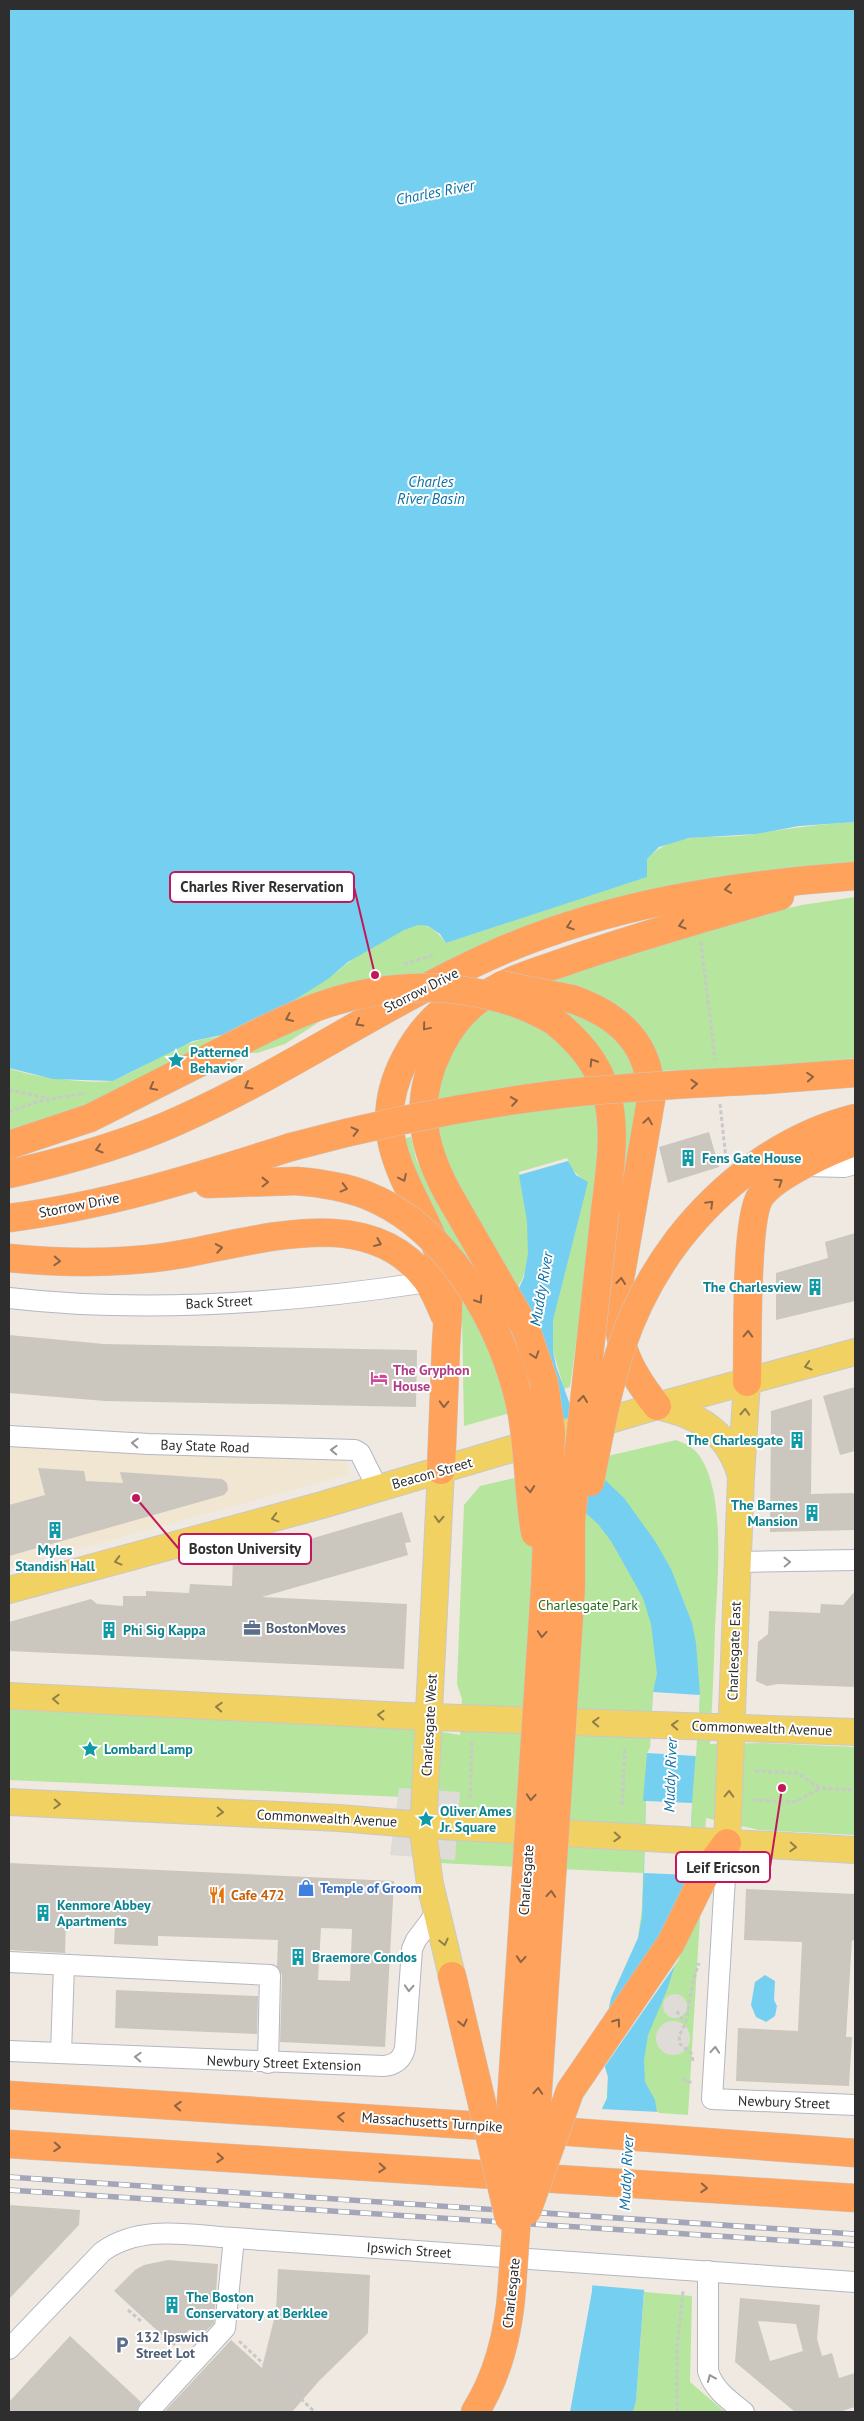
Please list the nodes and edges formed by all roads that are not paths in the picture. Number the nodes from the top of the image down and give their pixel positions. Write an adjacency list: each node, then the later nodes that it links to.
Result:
1 (851, 876): 3 (highway, one-way to 3); 10 (highway, Storrow Drive, one-way to 10)
2 (396, 988): 7 (highway, one-way to 7, bridge); 19 (highway, one-way to 2, bridge); 26 (highway, one-way to 2, bridge)
3 (498, 988): 16 (highway, one-way to 16); 26 (highway, one-way to 26, bridge)
4 (855, 1073): 11 (highway, Storrow Drive, one-way to 4, bridge)
5 (855, 1118): 26 (highway, one-way to 5, bridge)
6 (855, 1142): 9 (highway)
7 (9, 1145)
8 (855, 1164): 9 (street)
9 (803, 1166): 18 (highway, one-way to 9)
10 (9, 1174)
11 (175, 1183): 12 (highway, Storrow Drive); 26 (highway, one-way to 26, bridge)
12 (9, 1218)
13 (9, 1258): 14 (highway, one-way to 14)
14 (428, 1282): 15 (street, Back Street); 16 (highway)
15 (9, 1298)
16 (447, 1320): 21 (highway, one-way to 21)
17 (855, 1352): 18 (main road, Beacon Street, one-way to 18)
18 (747, 1382): 19 (main road, Beacon Street); 22 (main road, Charlesgate East, one-way to 18)
19 (657, 1406): 21 (main road, Beacon Street, bridge); 22 (main road)
20 (9, 1436): 23 (street, Bay State Road, one-way to 20)
21 (441, 1470): 23 (main road, Beacon Street); 29 (main road, Charlesgate West, one-way to 29)
22 (741, 1476): 25 (main road, Charlesgate East)
23 (378, 1489): 27 (main road, Beacon Street, one-way to 27)
24 (855, 1560): 25 (street, one-way to 24)
25 (738, 1562): 30 (main road, Charlesgate East)
26 (558, 1586): 52 (highway, Charlesgate, bridge)
27 (9, 1590)
28 (9, 1696): 29 (main road, Commonwealth Avenue, one-way to 28)
29 (430, 1717): 30 (main road, Commonwealth Avenue, one-way to 29); 33 (main road, Charlesgate West)
30 (731, 1726): 31 (main road, Commonwealth Avenue); 34 (main road, Charlesgate East, one-way to 30)
31 (855, 1732)
32 (9, 1802): 33 (main road, Commonwealth Avenue, one-way to 33)
33 (423, 1826): 34 (main road, Commonwealth Avenue, one-way to 34); 36 (main road, Charlesgate West)
34 (727, 1843): 35 (main road, Commonwealth Avenue, one-way to 35); 44 (street, Charlesgate East, one-way to 34); 52 (highway, one-way to 34, bridge)
35 (855, 1850)
36 (437, 1912): 39 (main road, Charlesgate West, one-way to 39); 42 (street, Newbury Street Extension, one-way to 42)
37 (9, 1962): 38 (street)
38 (64, 1965): 41 (street); 42 (street)
39 (452, 1976): 52 (highway, one-way to 52, bridge)
40 (9, 2051): 41 (street, Newbury Street Extension)
41 (61, 2053): 42 (street, Newbury Street Extension, one-way to 41)
42 (268, 2063)
43 (9, 2095): 48 (highway, Massachusetts Turnpike, one-way to 43)
44 (712, 2098): 45 (street, Newbury Street)
45 (855, 2105)
46 (855, 2141): 48 (highway)
47 (9, 2144): 50 (highway, one-way to 50)
48 (765, 2147): 49 (highway, Massachusetts Turnpike)
49 (855, 2153)
50 (855, 2198)
51 (234, 2238): 53 (street, Ipswich Street); 55 (street, Ipswich Street); 57 (street)
52 (515, 2246): 56 (highway, Charlesgate, bridge)
53 (708, 2272): 54 (street, Ipswich Street); 58 (street, one-way to 53)
54 (855, 2282)
55 (9, 2349)
56 (478, 2411)
57 (148, 2412)
58 (744, 2412)

